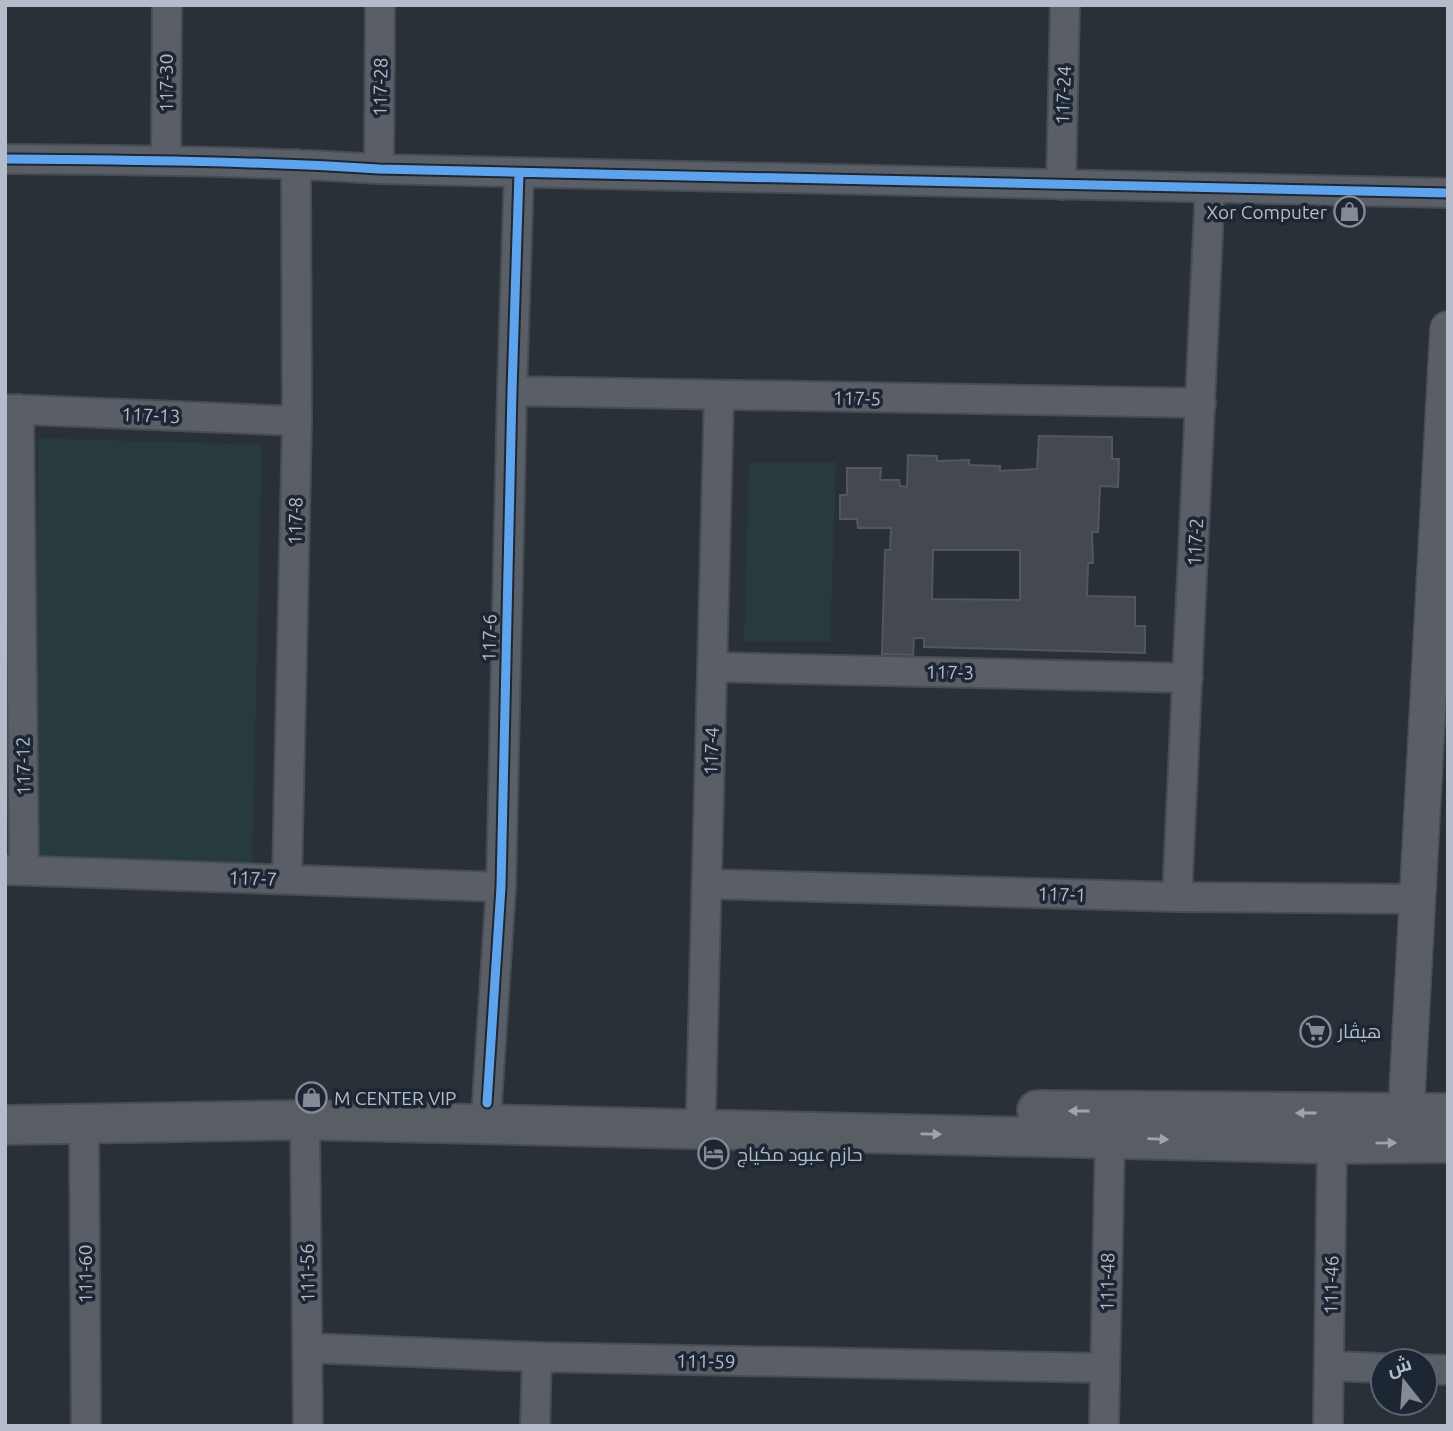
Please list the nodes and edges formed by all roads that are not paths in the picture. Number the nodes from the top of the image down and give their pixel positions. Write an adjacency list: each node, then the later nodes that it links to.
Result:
1 (167, 5): 5 (street, 117-30)
2 (380, 5): 7 (street, 117-28)
3 (1065, 5): 9 (street, 117-24)
4 (5, 159): 5 (street)
5 (166, 160): 6 (street)
6 (296, 164): 7 (street); 17 (street, 117-8)
7 (379, 169): 8 (street)
8 (519, 173): 9 (street); 13 (street, 117-6)
9 (1061, 185): 10 (street)
10 (1209, 188): 11 (street); 15 (street, 117-2)
11 (1448, 193)
12 (1448, 329): 25 (street)
13 (512, 391): 14 (street, 117-5); 23 (street, 117-6)
14 (719, 395): 15 (street, 117-5); 18 (street, 117-4)
15 (1202, 404): 19 (street, 117-2)
16 (12, 409): 17 (street, 117-13); 20 (street, 117-12)
17 (297, 421): 21 (street, 117-8)
18 (713, 667): 19 (street, 117-3); 22 (street, 117-4)
19 (1188, 678): 24 (street, 117-2)
20 (15, 870): 21 (street, 117-7)
21 (287, 879): 23 (street, 117-7)
22 (707, 884): 24 (street, 117-1); 28 (street, 117-4)
23 (500, 887): 26 (street, 117-6)
24 (1177, 897): 25 (street, 117-1)
25 (1417, 900): 29 (street)
26 (487, 1103): 27 (main road); 28 (main road)
27 (5, 1105)
28 (701, 1108): 29 (main road, one-way to 28)
29 (1406, 1113): 30 (main road)
30 (1448, 1113)
31 (304, 1121): 32 (main road); 34 (main road, one-way to 34); 37 (street, 111-56)
32 (84, 1123): 33 (main road); 42 (street, 111-60)
33 (5, 1125)
34 (1110, 1138): 36 (main road, one-way to 36); 41 (street, 111-48)
35 (1448, 1143): 36 (main road, one-way to 35)
36 (1332, 1144): 39 (street, 111-46)
37 (308, 1348): 38 (street, 111-59); 43 (street, 111-56)
38 (537, 1357): 41 (street, 111-59); 44 (street)
39 (1330, 1366): 40 (street); 46 (street, 111-46)
40 (1369, 1367)
41 (1105, 1368): 45 (street, 111-48)
42 (86, 1426)
43 (308, 1426)
44 (535, 1426)
45 (1104, 1426)
46 (1328, 1426)

